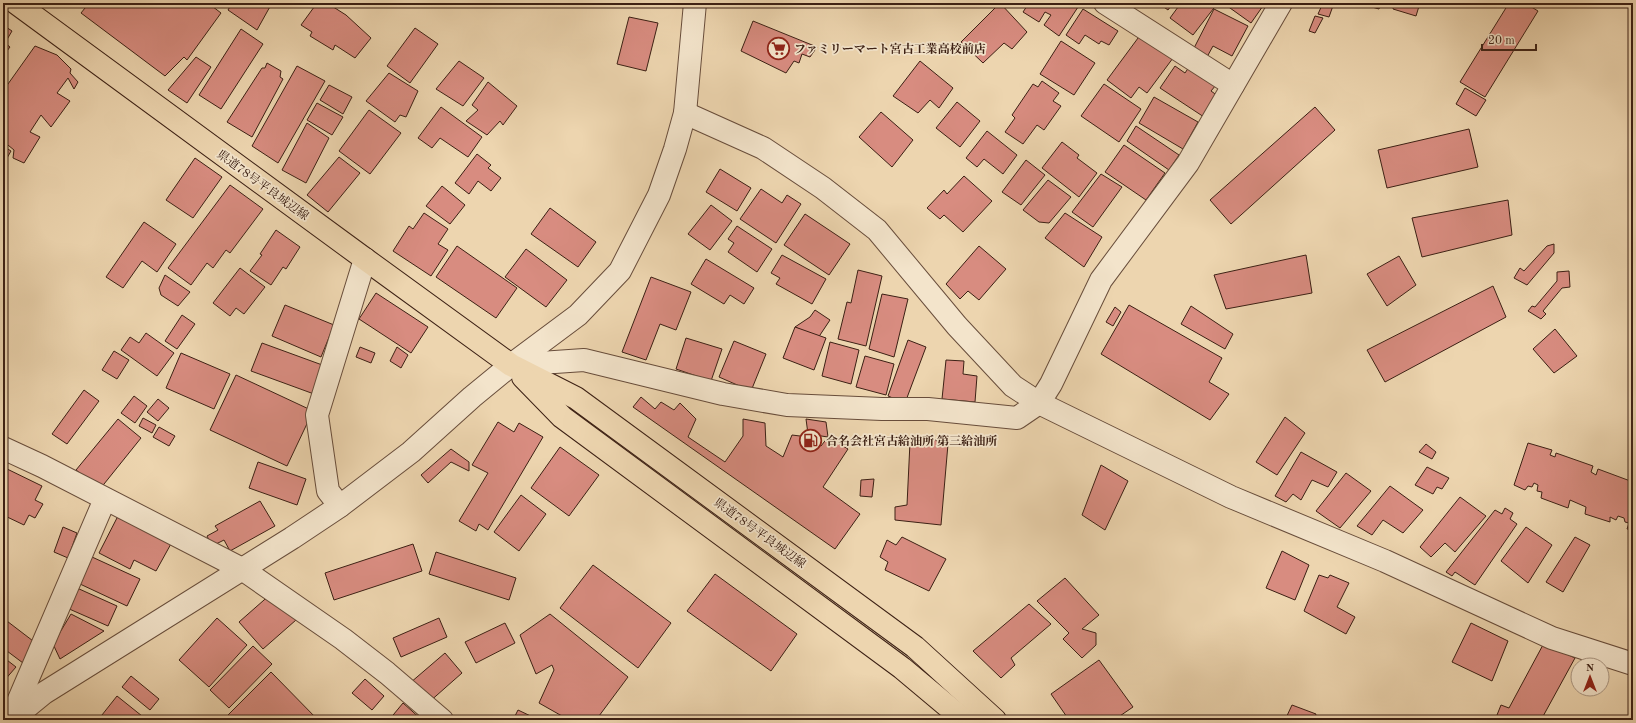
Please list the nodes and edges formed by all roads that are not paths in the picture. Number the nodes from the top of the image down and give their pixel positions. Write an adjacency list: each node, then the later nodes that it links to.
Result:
1 (16, 3): 7 (main road, 県道78号平良城辺線)
2 (695, 3): 6 (street)
3 (1105, 3): 5 (street)
4 (1281, 3): 5 (street)
5 (1233, 85): 9 (street)
6 (685, 113): 8 (street); 9 (street)
7 (365, 259): 8 (main road, 県道78号平良城辺線); 12 (street)
8 (511, 365): 9 (street); 12 (street); 17 (main road, 県道78号平良城辺線); 18 (main road, 県道78号平良城辺線)
9 (1039, 404): 14 (street)
10 (3, 448): 11 (street)
11 (105, 499): 13 (street); 15 (street)
12 (340, 506): 13 (street)
13 (242, 569): 15 (street); 16 (street)
14 (1633, 664)
15 (10, 720)
16 (442, 720)
17 (964, 720)
18 (995, 720)

